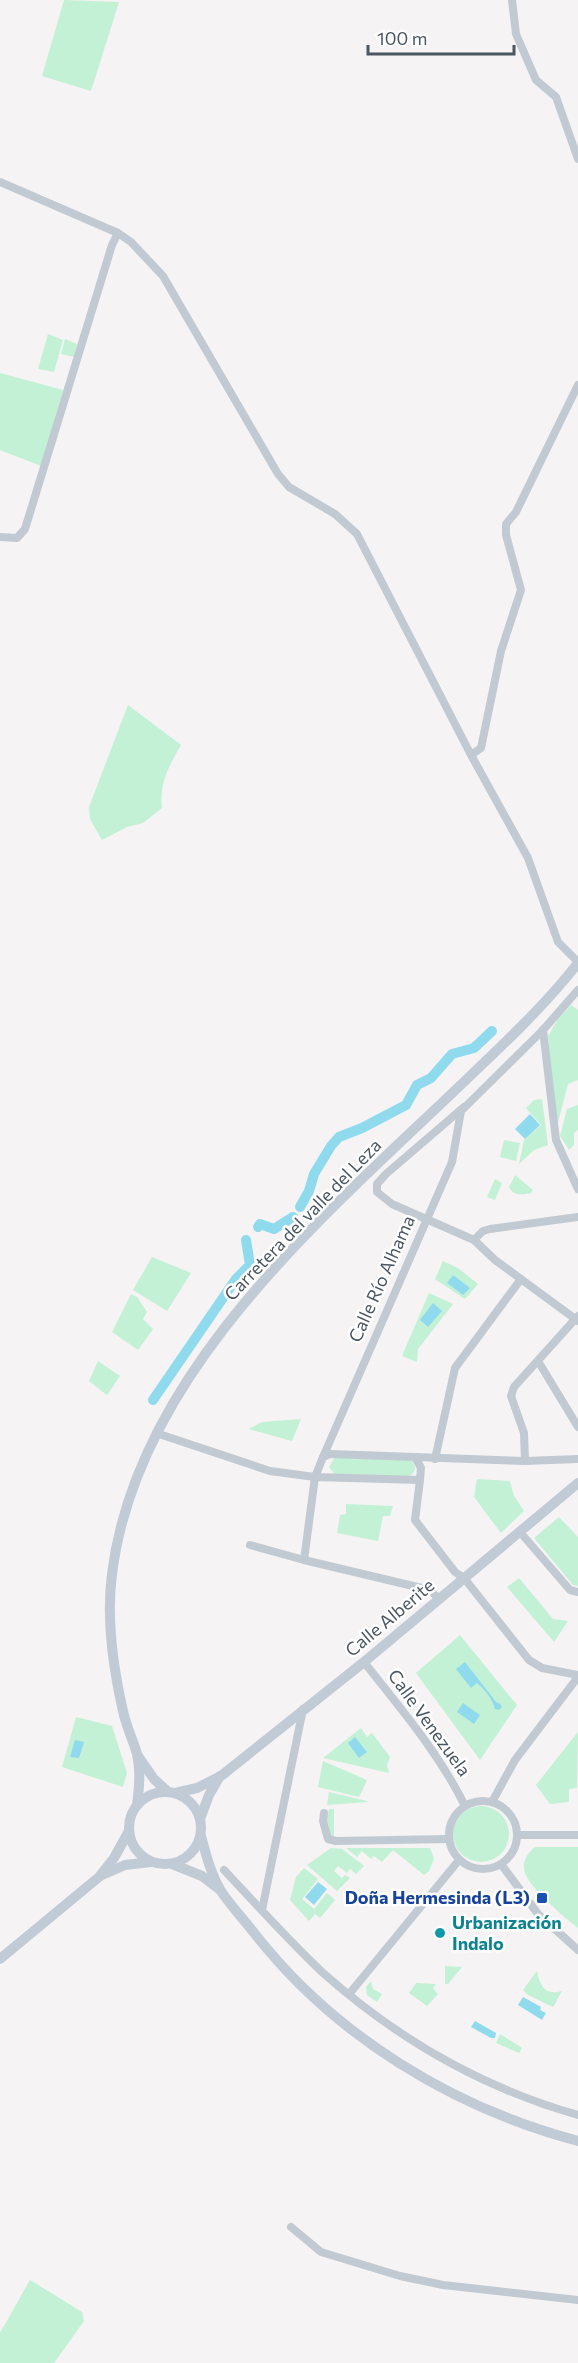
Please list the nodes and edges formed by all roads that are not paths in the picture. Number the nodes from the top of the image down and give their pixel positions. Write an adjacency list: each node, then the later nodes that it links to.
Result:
1 (512, 0): 2 (street)
2 (578, 159)
3 (0, 182): 4 (street)
4 (118, 233): 6 (street); 7 (street)
5 (578, 384): 7 (street)
6 (0, 537)
7 (471, 755): 8 (street)
8 (578, 963): 20 (main road, Carretera del valle del Leza)
9 (578, 990): 10 (street)
10 (543, 1030): 11 (street); 12 (street)
11 (471, 1101): 14 (street, Calle Río Alhama); 14 (street)
12 (578, 1189)
13 (578, 1217): 15 (street)
14 (426, 1219): 15 (street); 24 (street, Calle Río Alhama)
15 (474, 1240): 16 (street)
16 (521, 1279): 17 (street); 22 (street)
17 (577, 1319): 18 (street)
18 (537, 1361): 19 (street); 25 (street)
19 (578, 1427)
20 (156, 1433): 27 (street); 40 (main road, Carretera del valle del Leza)
21 (415, 1457): 22 (street); 24 (street); 26 (street)
22 (432, 1458): 25 (street); 26 (street)
23 (578, 1459): 25 (street)
24 (321, 1461): 27 (street, Calle Río Alhama); 28 (street)
25 (525, 1461)
26 (421, 1470): 29 (street)
27 (315, 1478): 28 (street); 33 (street)
28 (334, 1478): 29 (street)
29 (420, 1480): 34 (street)
30 (578, 1483): 31 (main road, Calle Alberite)
31 (520, 1532): 34 (main road, Calle Alberite); 35 (street)
32 (250, 1545): 33 (street)
33 (304, 1560): 36 (street)
34 (464, 1578): 36 (main road, Calle Alberite); 38 (street)
35 (578, 1592)
36 (439, 1599): 37 (main road, Calle Alberite)
37 (364, 1662): 39 (main road, Calle Alberite); 45 (street, Calle Venezuela)
38 (578, 1676): 43 (street)
39 (303, 1709): 41 (main road, Calle Alberite); 60 (street)
40 (138, 1756): 42 (main road, Carretera del valle del Leza); 44 (main road, Carretera del valle del Leza)
41 (220, 1776): 42 (main road, Calle Alberite); 47 (main road, Calle Alberite)
42 (171, 1793): 44 (main road); 47 (main road)
43 (492, 1802): 45 (street); 49 (street)
44 (137, 1805): 48 (main road)
45 (465, 1806): 52 (street)
46 (324, 1813): 52 (street)
47 (201, 1819): 51 (main road)
48 (129, 1831): 54 (main road); 58 (main road)
49 (517, 1835): 50 (street); 56 (street)
50 (578, 1835)
51 (201, 1836): 55 (main road); 59 (main road)
52 (448, 1839): 53 (street)
53 (459, 1860): 56 (street); 63 (street)
54 (151, 1862): 55 (main road); 58 (main road)
55 (172, 1864): 59 (main road)
56 (501, 1864): 61 (street)
57 (224, 1870): 60 (street)
58 (99, 1876): 62 (main road)
59 (222, 1891): 65 (main road)
60 (262, 1910): 63 (street)
61 (578, 1950)
62 (0, 1959)
63 (350, 1993): 64 (street)
64 (578, 2115)
65 (578, 2141)
66 (291, 2227): 67 (street)
67 (578, 2300)

